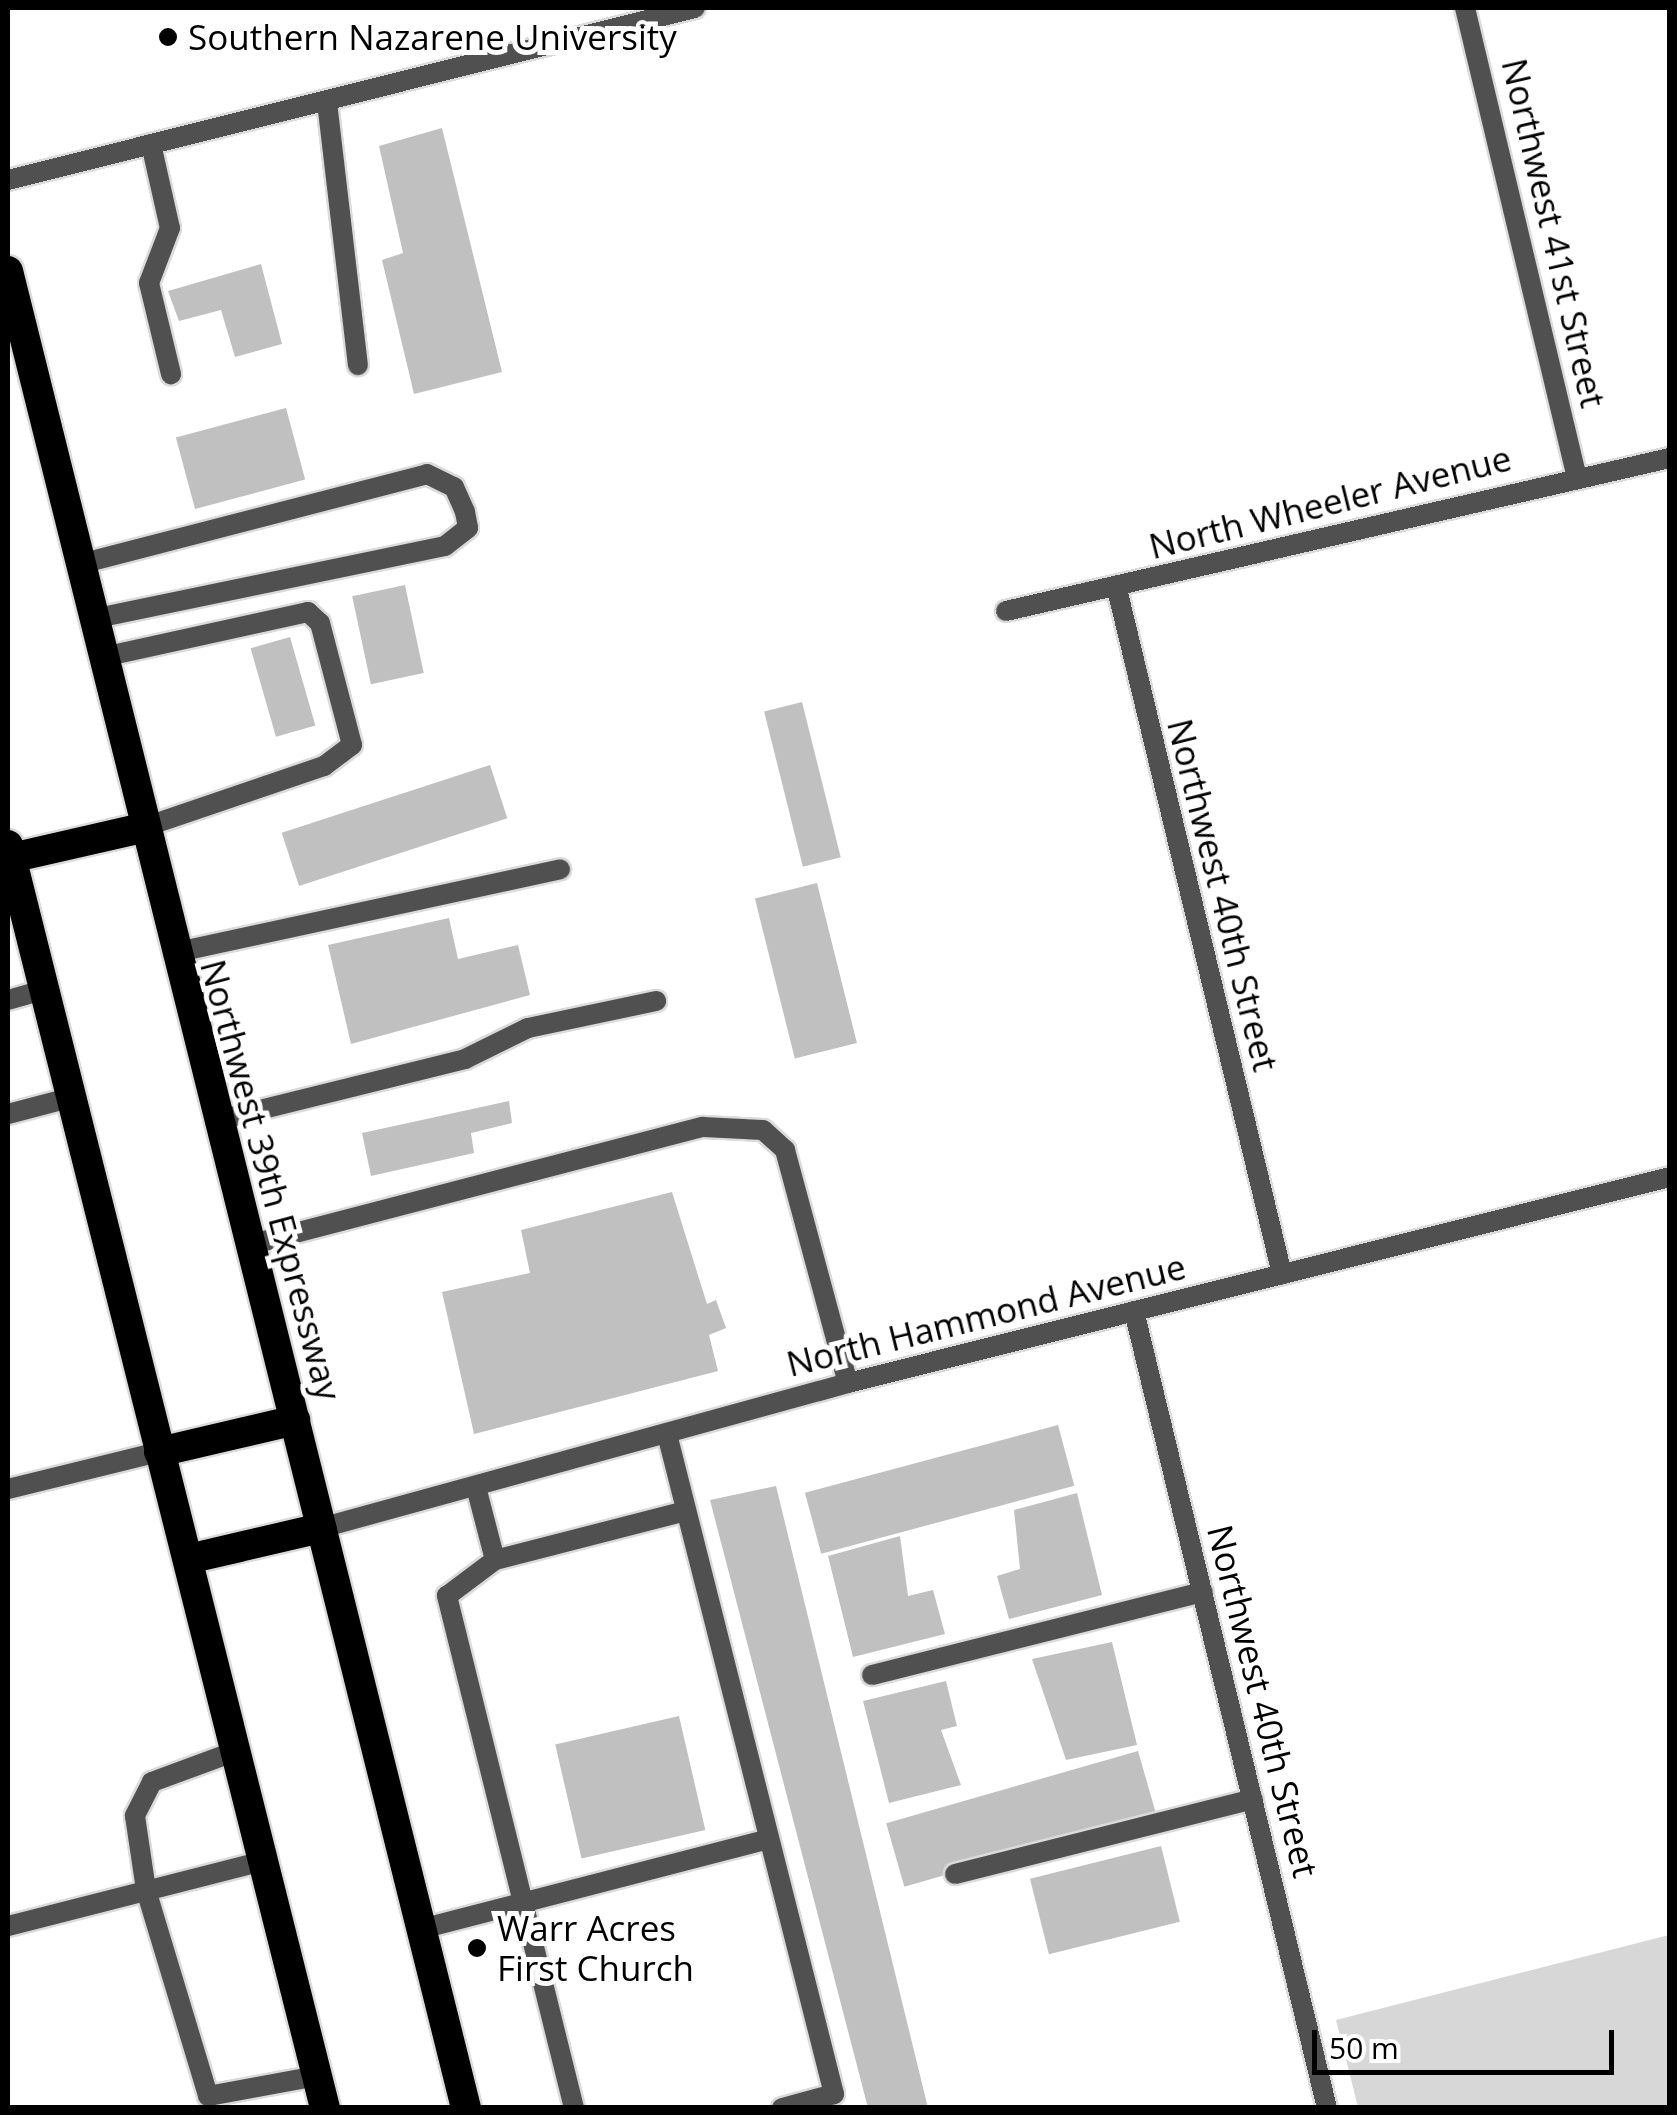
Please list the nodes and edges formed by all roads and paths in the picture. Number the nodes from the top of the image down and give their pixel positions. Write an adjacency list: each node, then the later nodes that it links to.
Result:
1 (695, 8): 3 (street)
2 (1465, 8): 11 (street, Northwest 41st Street)
3 (625, 16): 4 (street)
4 (327, 102): 5 (street); 8 (street)
5 (151, 144): 6 (street); 9 (street)
6 (8, 180)
7 (8, 271): 12 (highway, Northwest 39th Expressway)
8 (358, 365)
9 (171, 374)
10 (1670, 458): 11 (street, North Wheeler Avenue)
11 (1576, 473): 13 (street, North Wheeler Avenue)
12 (80, 564): 15 (highway, Northwest 39th Expressway); 15 (street)
13 (1117, 589): 14 (street, North Wheeler Avenue); 29 (street, Northwest 40th Street)
14 (1006, 611)
15 (94, 619): 16 (highway, Northwest 39th Expressway)
16 (103, 656): 17 (highway, Northwest 39th Expressway); 17 (street)
17 (142, 828): 18 (highway); 20 (highway, Northwest 39th Expressway)
18 (9, 851): 21 (highway)
19 (560, 870): 20 (street)
20 (173, 953): 26 (highway, Northwest 39th Expressway)
21 (43, 990): 22 (street); 24 (highway)
22 (8, 1000)
23 (656, 1001): 26 (street)
24 (69, 1098): 25 (street); 34 (highway)
25 (8, 1114)
26 (215, 1121): 28 (highway, Northwest 39th Expressway)
27 (1670, 1177): 29 (street, North Hammond Avenue)
28 (249, 1245): 31 (street); 32 (highway, Northwest 39th Expressway)
29 (1282, 1274): 30 (street, North Hammond Avenue)
30 (1134, 1310): 31 (street, North Hammond Avenue); 41 (street, Northwest 40th Street)
31 (848, 1383): 33 (street, North Hammond Avenue)
32 (294, 1420): 34 (highway); 38 (highway, Northwest 39th Expressway)
33 (668, 1434): 35 (street, North Hammond Avenue); 37 (street)
34 (159, 1452): 36 (street); 39 (highway)
35 (476, 1487): 38 (street, North Hammond Avenue); 40 (street)
36 (8, 1489)
37 (686, 1511): 40 (street); 45 (street)
38 (321, 1528): 39 (highway); 51 (highway, Northwest 39th Expressway)
39 (188, 1559): 43 (highway)
40 (495, 1560): 49 (street)
41 (1203, 1592): 42 (street); 44 (street, Northwest 40th Street)
42 (872, 1675)
43 (236, 1751): 46 (highway); 48 (street)
44 (1253, 1800): 47 (street); 57 (street, Northwest 40th Street)
45 (769, 1839): 49 (street); 56 (street)
46 (263, 1861): 48 (street); 52 (highway)
47 (954, 1874)
48 (146, 1890): 50 (street); 52 (street)
49 (524, 1904): 51 (street); 55 (street)
50 (8, 1926)
51 (421, 1929): 54 (highway, Northwest 39th Expressway)
52 (317, 2076): 53 (highway)
53 (324, 2108)
54 (466, 2108)
55 (574, 2108)
56 (782, 2108)
57 (1327, 2108)

